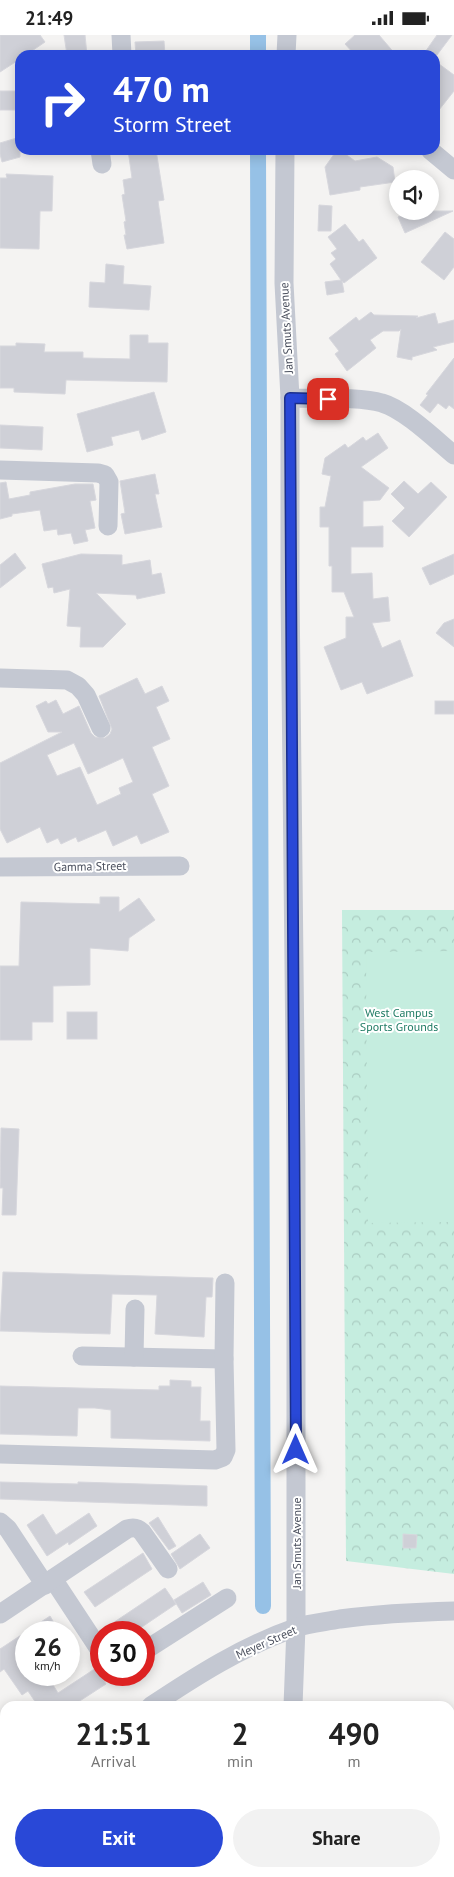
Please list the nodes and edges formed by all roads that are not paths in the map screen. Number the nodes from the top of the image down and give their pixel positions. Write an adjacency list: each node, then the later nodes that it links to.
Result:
1 (121, 35): 3 (street)
2 (287, 35): 4 (street)
3 (122, 50)
4 (286, 50)
5 (285, 155): 8 (street, Jan Smuts Avenue)
6 (436, 155): 7 (street)
7 (454, 170)
8 (290, 398): 9 (street); 28 (street, Jan Smuts Avenue)
9 (454, 455)
10 (0, 470): 11 (street)
11 (108, 525)
12 (0, 678): 13 (street)
13 (101, 728)
14 (180, 865): 15 (street, Gamma Street)
15 (0, 867)
16 (225, 1283): 20 (street)
17 (135, 1309): 19 (street)
18 (82, 1356): 19 (street)
19 (134, 1357): 20 (street)
20 (224, 1359): 21 (street)
21 (0, 1455)
22 (0, 1523): 24 (street)
23 (168, 1569): 24 (street)
24 (49, 1582): 27 (street); 29 (street)
25 (227, 1598): 30 (street)
26 (454, 1611): 28 (street, Meyer Street)
27 (0, 1614)
28 (296, 1627): 31 (street, Meyer Street); 32 (street, Jan Smuts Avenue)
29 (90, 1637)
30 (155, 1644)
31 (159, 1701)
32 (293, 1701)

